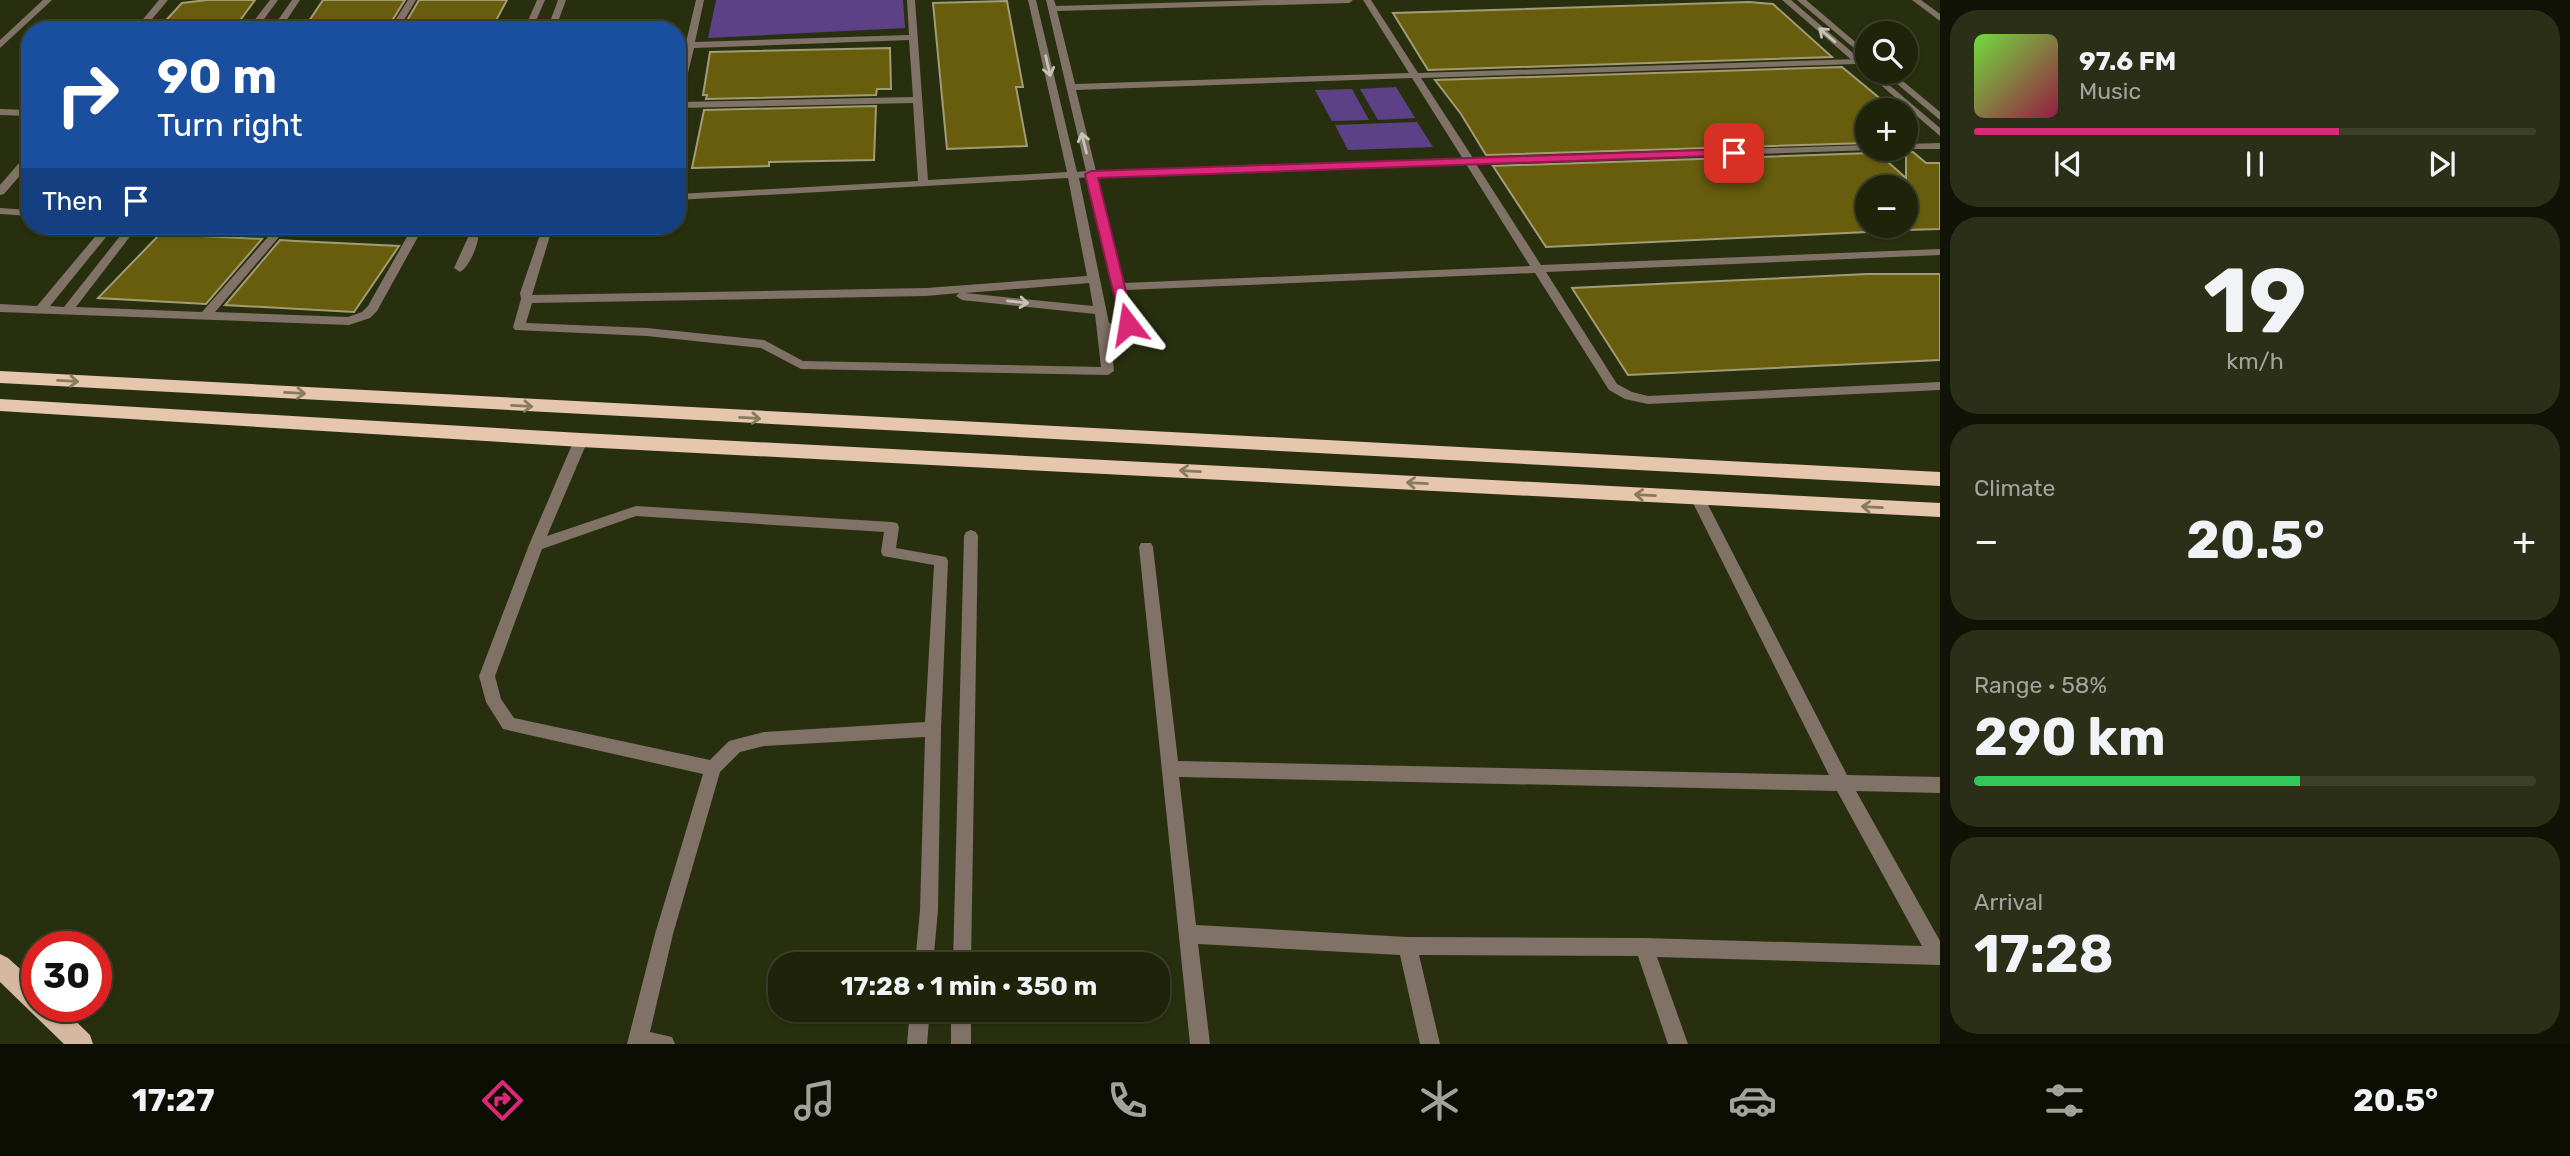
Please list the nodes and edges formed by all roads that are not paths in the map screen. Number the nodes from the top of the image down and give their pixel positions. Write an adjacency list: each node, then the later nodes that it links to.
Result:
1 (48, 0): 18 (street)
2 (164, 0): 19 (street)
3 (274, 0): 20 (street)
4 (296, 0): 21 (street)
5 (412, 0): 22 (street)
6 (541, 0): 23 (street)
7 (562, 0): 24 (street)
8 (700, 0): 28 (street)
9 (911, 0): 26 (street)
10 (1032, 0): 49 (street, one-way to 49)
11 (1349, 0): 16 (street)
12 (1367, 0): 33 (street)
13 (1786, 0): 31 (street, one-way to 13)
14 (1801, 0): 29 (street)
15 (1916, 0): 17 (street)
16 (1051, 5): 36 (street)
17 (1940, 18)
18 (26, 21)
19 (146, 21)
20 (258, 21)
21 (281, 21)
22 (399, 21)
23 (532, 21)
24 (554, 21)
25 (21, 25): 27 (street)
26 (913, 37): 28 (street); 37 (street)
27 (0, 45)
28 (689, 45): 30 (street)
29 (1855, 46)
30 (686, 60)
31 (1855, 60)
32 (1855, 61): 33 (street)
33 (1415, 75): 36 (street); 46 (street)
34 (1883, 84): 42 (street)
35 (1900, 84): 41 (street)
36 (1070, 87): 48 (street, one-way to 36)
37 (916, 100): 38 (street); 50 (street)
38 (686, 103)
39 (0, 112): 40 (street)
40 (21, 113)
41 (1940, 117)
42 (1940, 133)
43 (1940, 146): 44 (street)
44 (1918, 147)
45 (1855, 148): 46 (street)
46 (1469, 162): 48 (street); 63 (street)
47 (21, 168): 51 (street)
48 (1091, 174): 49 (street); 65 (street)
49 (1073, 176): 50 (street); 64 (street)
50 (923, 184): 52 (street)
51 (0, 192)
52 (686, 197)
53 (0, 211): 54 (street)
54 (21, 212)
55 (103, 235): 69 (street)
56 (126, 235): 70 (street)
57 (274, 235): 72 (street)
58 (413, 235): 72 (street)
59 (474, 235): 62 (street)
60 (545, 235): 67 (street)
61 (1940, 251): 63 (street)
62 (460, 268)
63 (1537, 269): 65 (street); 75 (street)
64 (1092, 279): 66 (street); 71 (street)
65 (1118, 287): 73 (street)
66 (926, 292): 67 (street); 71 (street, one-way to 71)
67 (527, 299): 73 (street)
68 (0, 308): 69 (street)
69 (41, 309): 70 (street)
70 (68, 309): 72 (street)
71 (1100, 311): 73 (street)
72 (206, 315)
73 (1103, 325)
74 (0, 377): 78 (highway, one-way to 78)
75 (1940, 386)
76 (0, 405): 77 (highway)
77 (581, 440): 79 (highway, one-way to 77); 82 (street)
78 (1940, 479)
79 (1697, 498): 80 (highway, one-way to 79); 87 (street)
80 (1940, 510)
81 (971, 537): 93 (street)
82 (536, 545): 84 (street); 85 (street)
83 (1146, 547): 86 (street)
84 (933, 729): 85 (street); 92 (street)
85 (713, 768): 100 (street)
86 (1170, 769): 87 (street); 89 (street)
87 (1842, 783): 88 (street); 94 (street)
88 (1940, 785)
89 (1188, 934): 90 (street); 105 (street)
90 (1407, 946): 91 (street); 106 (street)
91 (1644, 947): 94 (street); 107 (street)
92 (925, 952)
93 (962, 952)
94 (1939, 956)
95 (0, 966): 96 (main road)
96 (21, 986)
97 (58, 1022): 101 (main road)
98 (919, 1022): 103 (street)
99 (961, 1022): 104 (street)
100 (637, 1042): 102 (street)
101 (81, 1044)
102 (666, 1044)
103 (917, 1044)
104 (961, 1044)
105 (1200, 1044)
106 (1430, 1044)
107 (1678, 1044)

